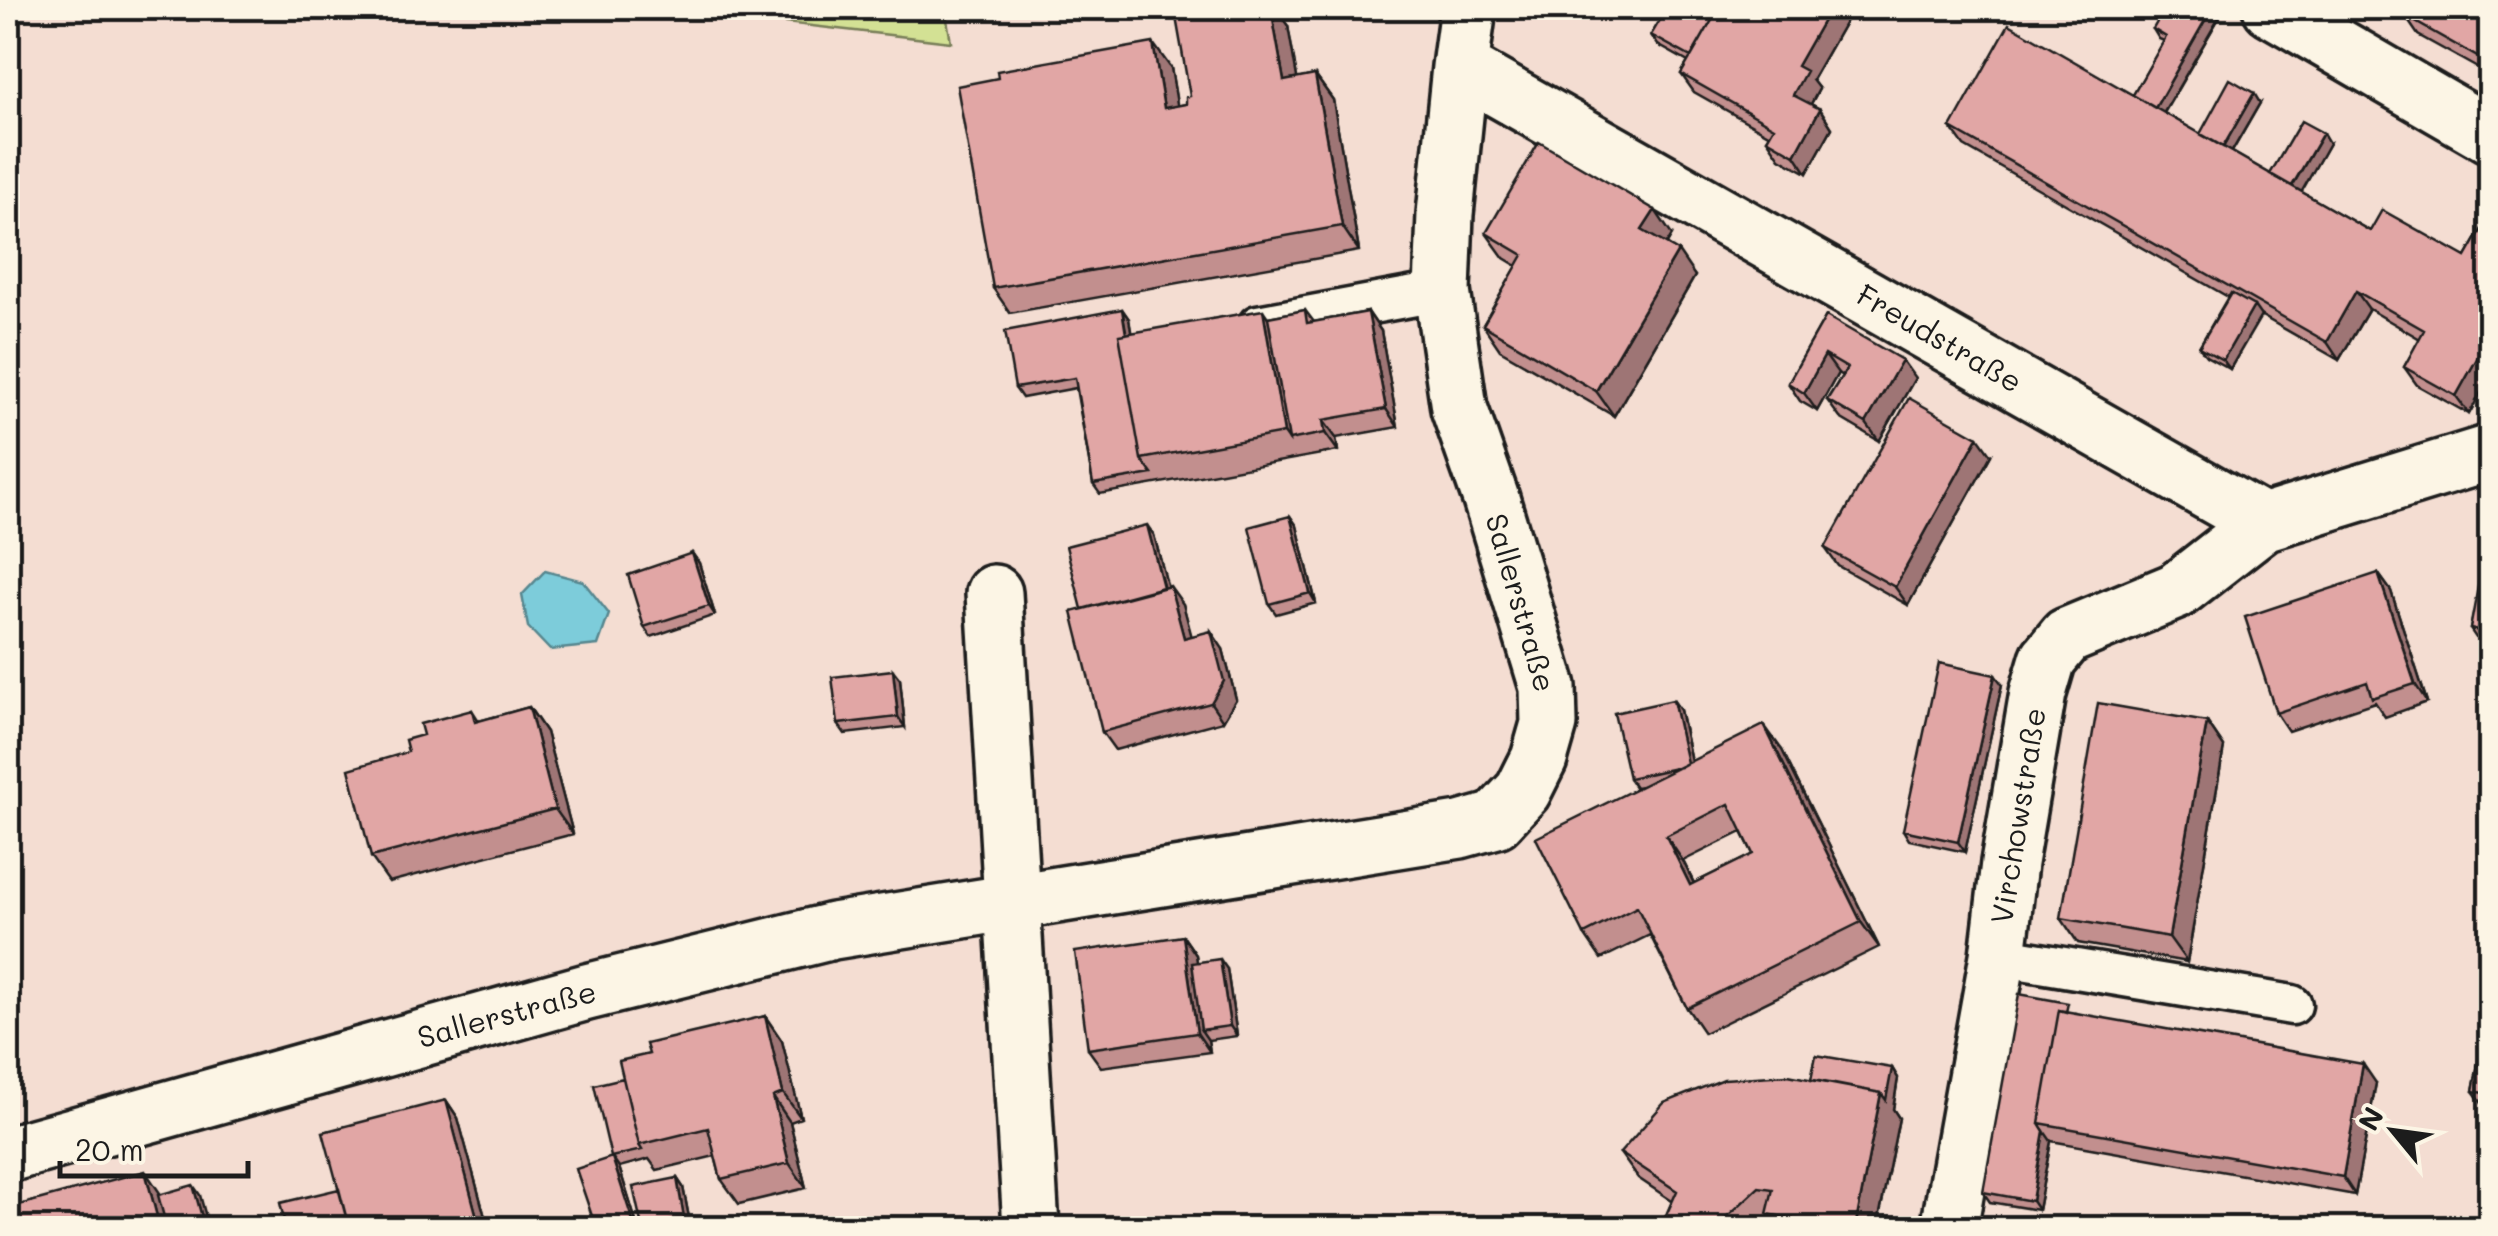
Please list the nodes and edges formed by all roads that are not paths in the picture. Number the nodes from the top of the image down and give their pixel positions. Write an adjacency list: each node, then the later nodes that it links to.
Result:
1 (1468, 8): 3 (street)
2 (2271, 8): 4 (street)
3 (1460, 68): 5 (street, Sallerstraße); 8 (street, Freudstraße)
4 (2490, 134)
5 (1442, 291): 6 (lane); 10 (street, Sallerstraße)
6 (1215, 332)
7 (2490, 453): 8 (street)
8 (2263, 523): 11 (street, Virchowstraße)
9 (994, 593): 10 (street)
10 (1014, 904): 13 (street, Sallerstraße); 15 (street)
11 (1998, 956): 12 (lane); 14 (street, Virchowstraße)
12 (2292, 1005)
13 (8, 1154)
14 (1957, 1227)
15 (1031, 1228)

